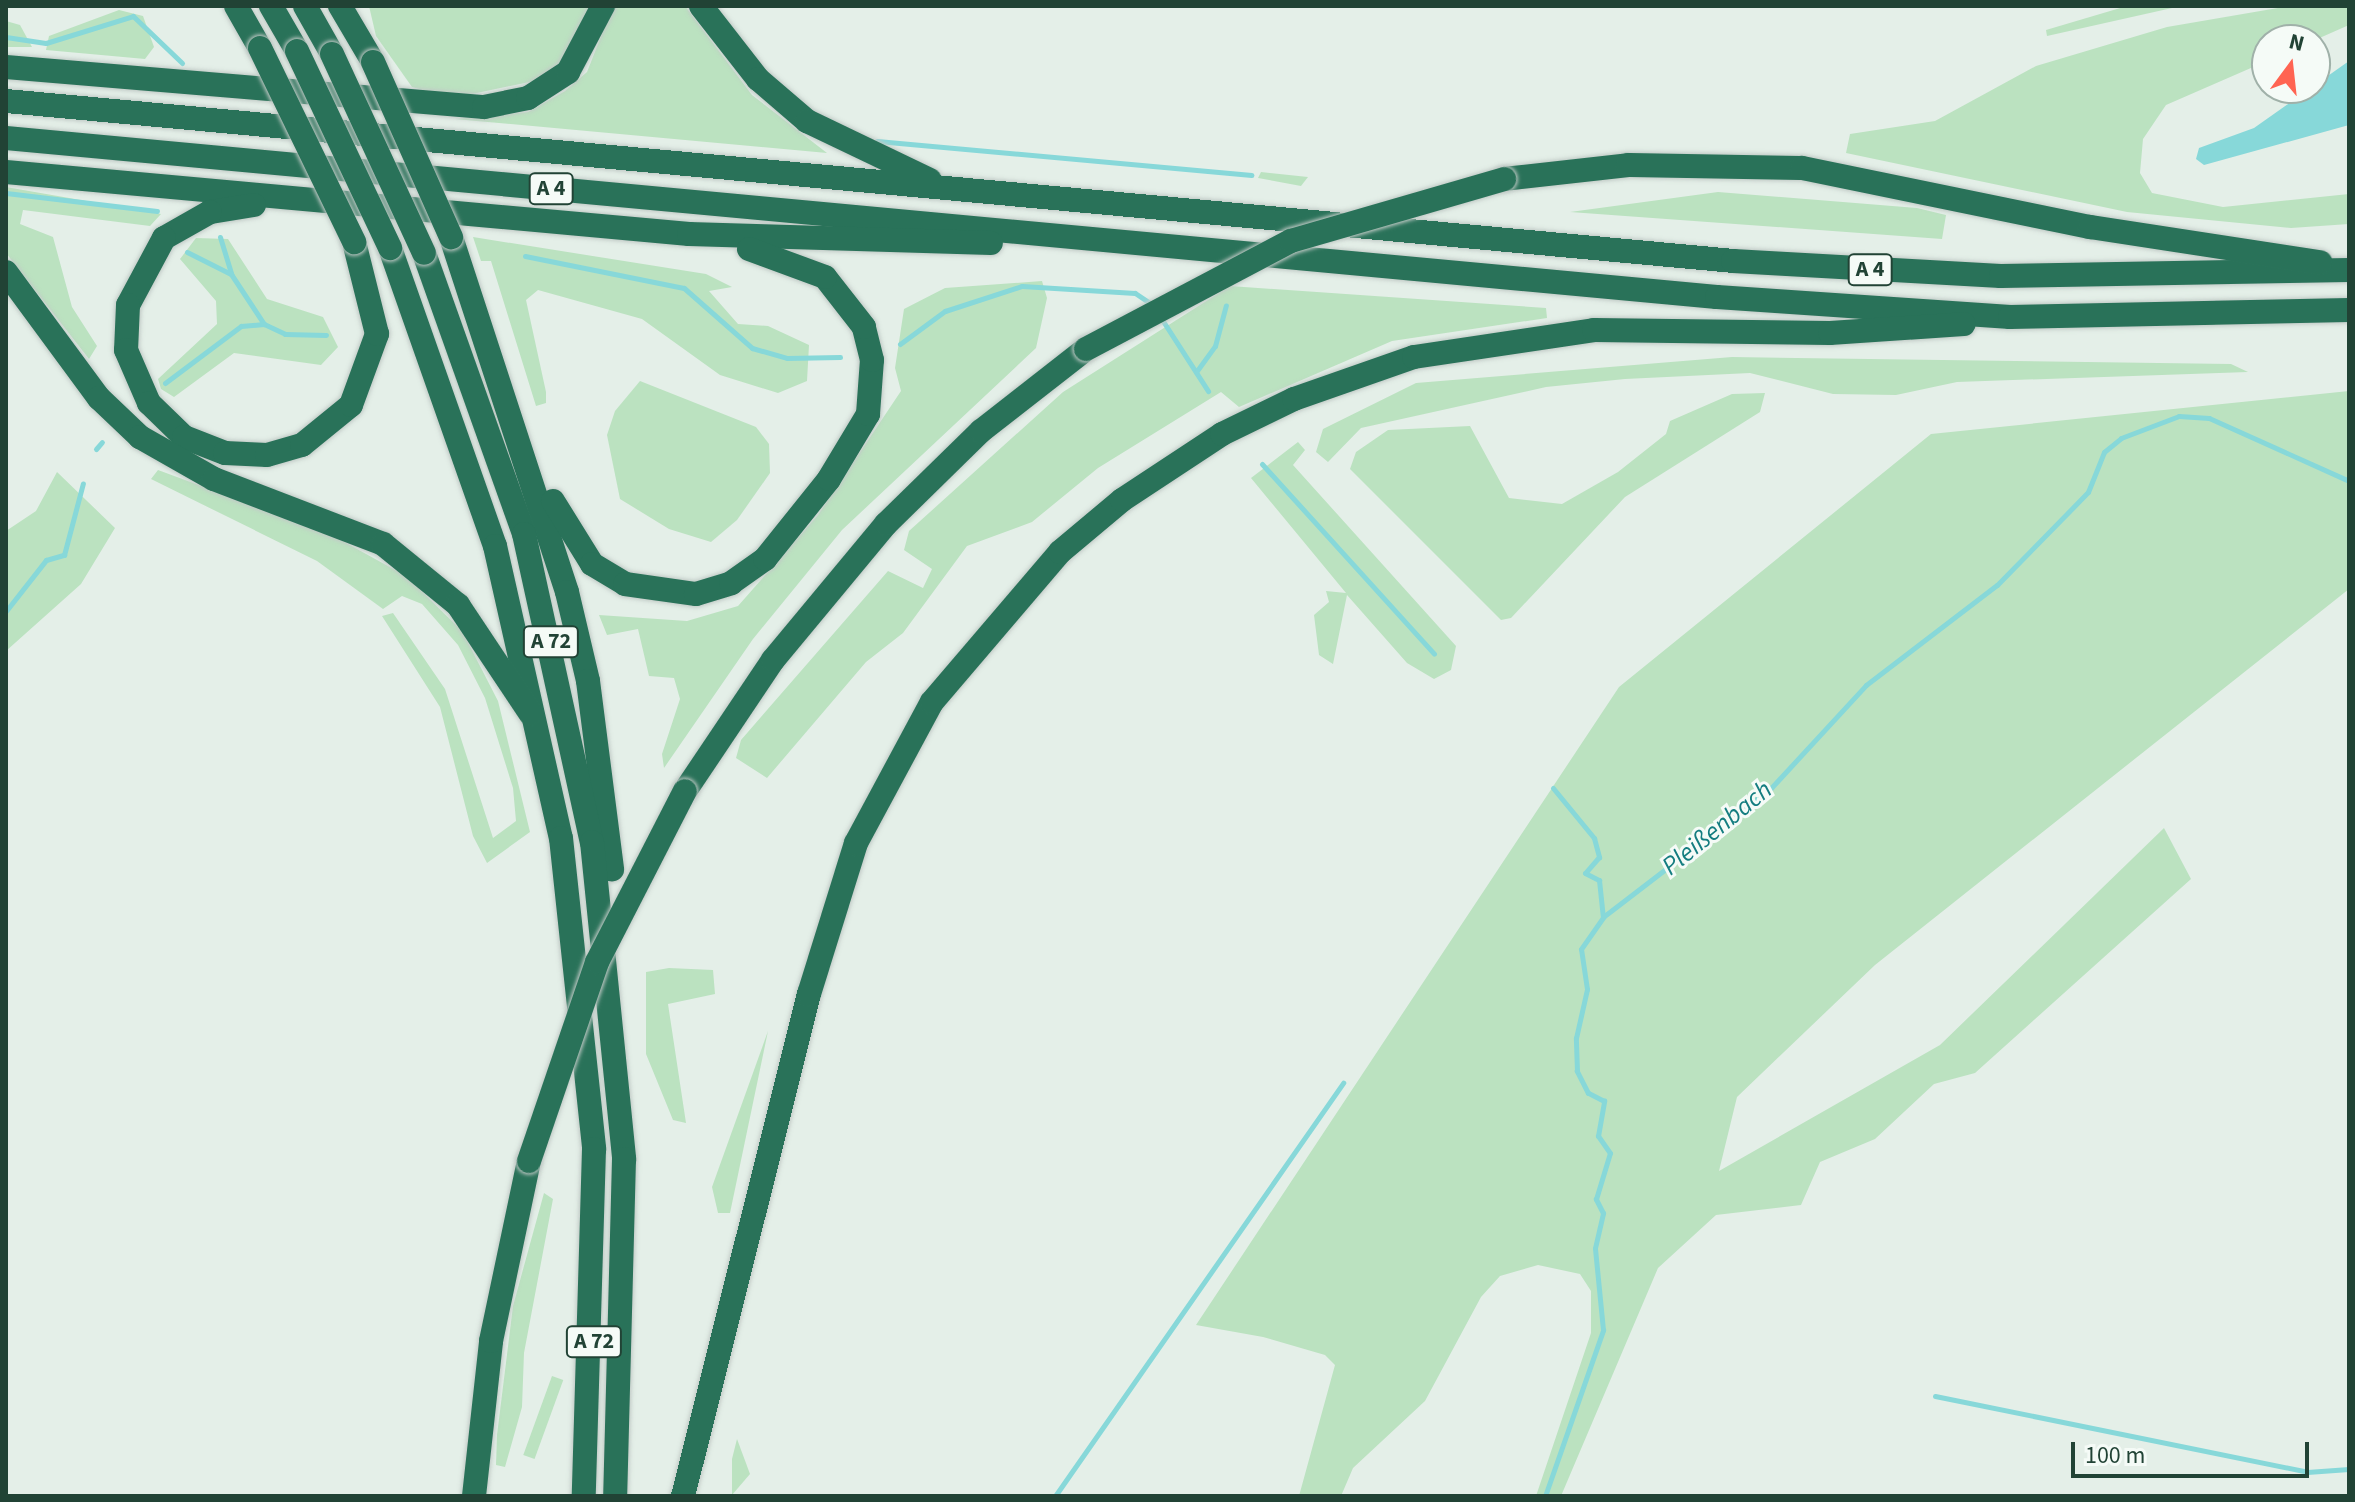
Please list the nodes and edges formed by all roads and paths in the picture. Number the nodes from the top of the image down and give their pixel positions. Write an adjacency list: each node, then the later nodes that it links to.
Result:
1 (236, 6): 14 (highway, bridge)
2 (271, 6): 22 (highway, A 72, bridge)
3 (305, 6): 23 (highway, A 72, bridge)
4 (340, 6): 8 (highway)
5 (357, 6): 8 (highway)
6 (603, 6): 9 (highway)
7 (701, 6): 13 (highway)
8 (373, 62): 21 (highway, bridge)
9 (6, 67)
10 (6, 101): 13 (highway, A 4)
11 (6, 138): 16 (highway, A 4)
12 (6, 172): 14 (highway)
13 (951, 189): 17 (highway, A 4)
14 (330, 201): 15 (highway)
15 (689, 234): 16 (highway); 21 (highway)
16 (1097, 240): 20 (highway, A 4)
17 (2349, 269): 24 (highway, bridge)
18 (6, 272): 22 (highway)
19 (2349, 310): 20 (highway, A 4)
20 (2010, 317): 27 (highway)
21 (533, 469): 23 (highway)
22 (541, 732): 25 (highway, A 72)
23 (617, 1047): 26 (highway, A 72)
24 (474, 1496)
25 (584, 1496)
26 (615, 1496)
27 (683, 1496)

